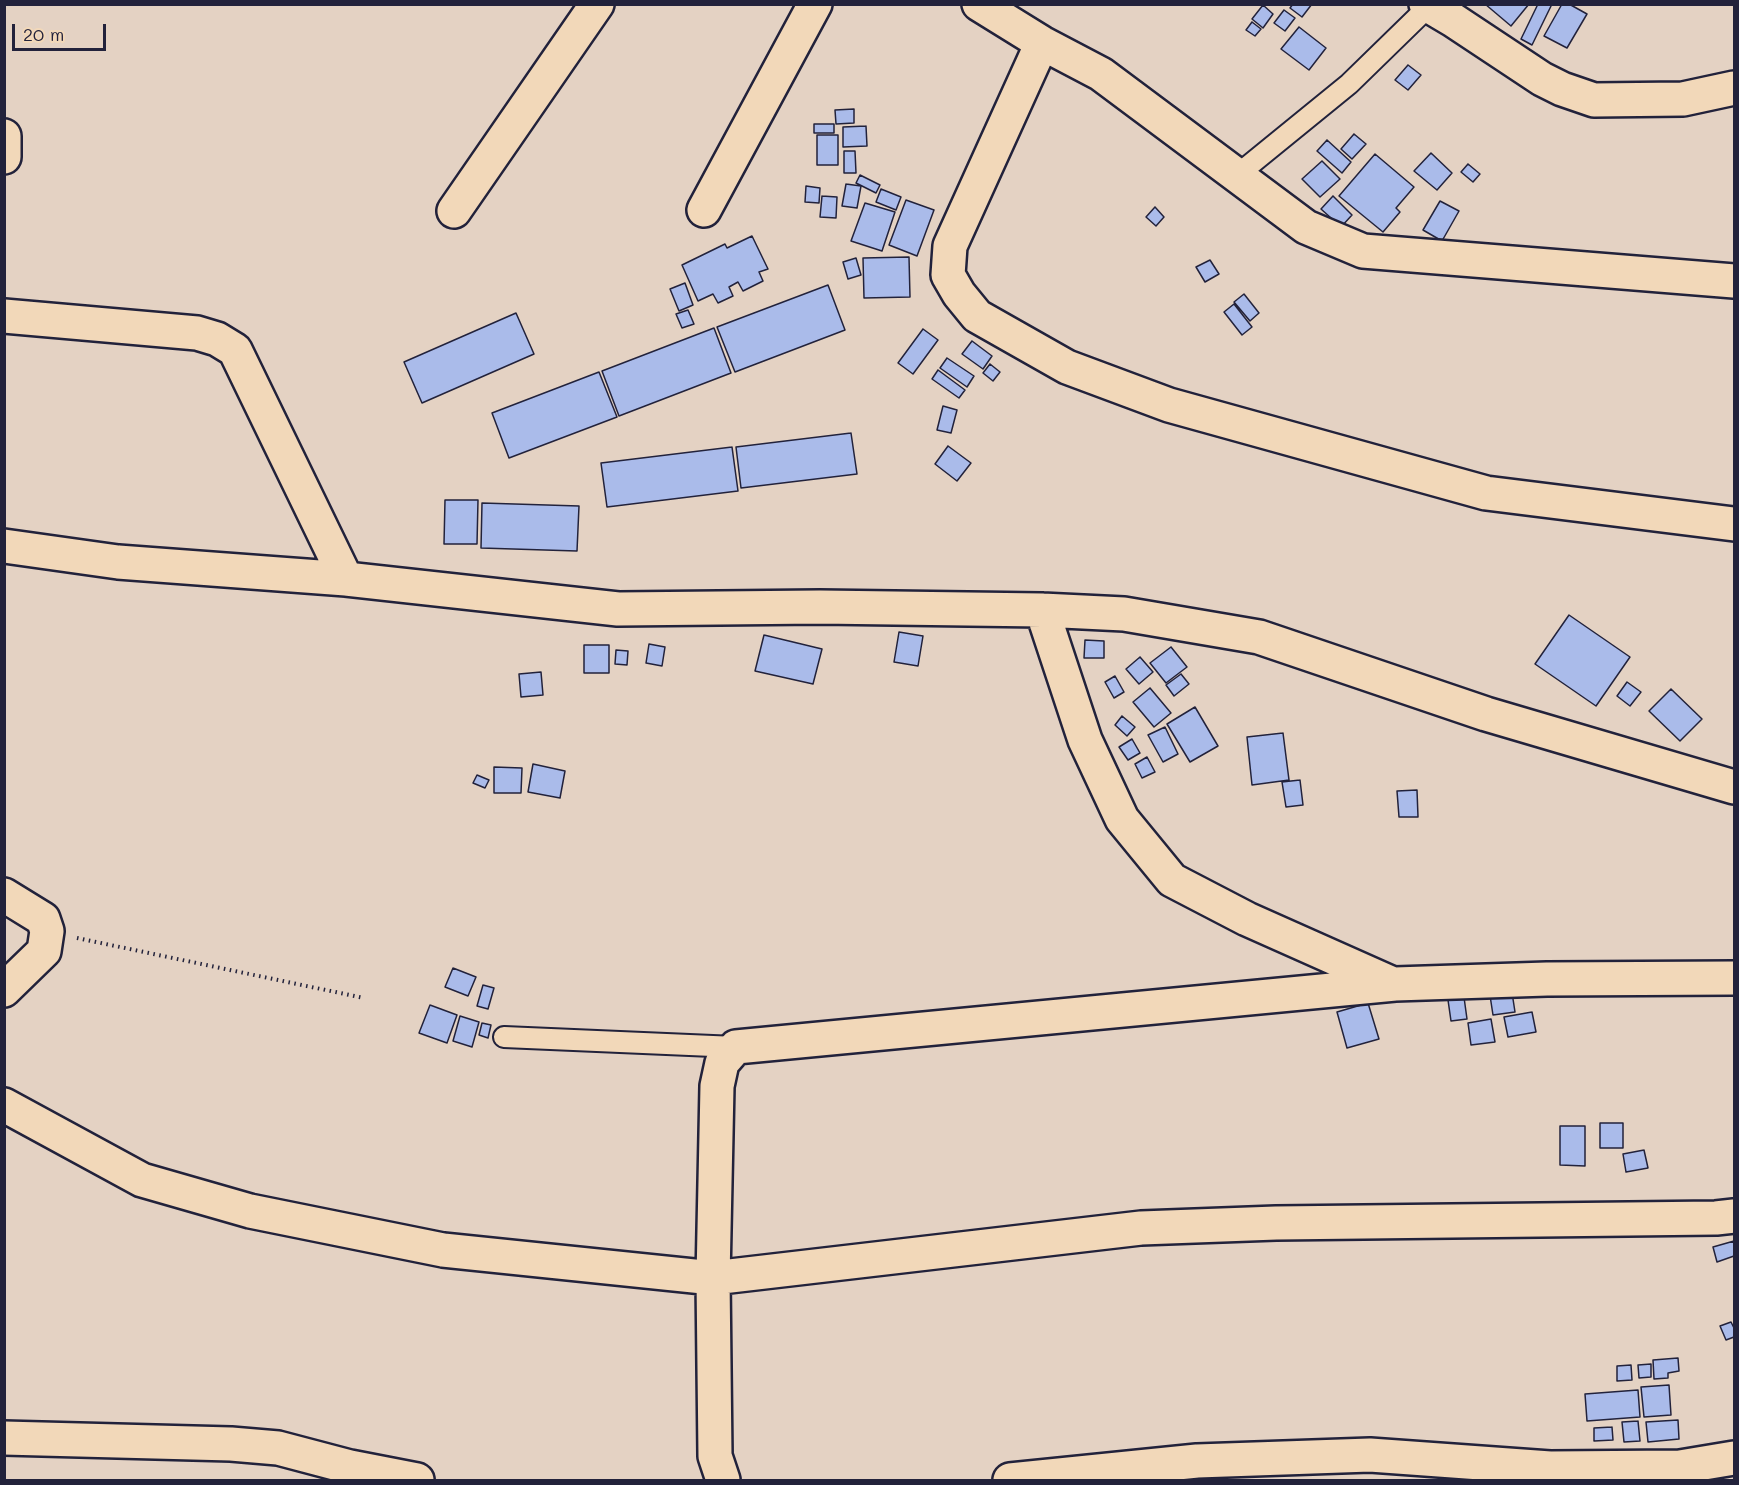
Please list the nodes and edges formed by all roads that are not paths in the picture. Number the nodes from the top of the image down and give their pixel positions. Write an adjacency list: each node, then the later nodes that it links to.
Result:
1 (597, 4): 11 (street)
2 (815, 4): 10 (street)
3 (979, 4): 5 (street)
4 (1427, 5): 6 (street); 9 (lane)
5 (1042, 43): 9 (street); 14 (street)
6 (1734, 88)
7 (4, 136): 8 (street)
8 (4, 157)
9 (1236, 176): 12 (street)
10 (704, 210)
11 (454, 211)
12 (1734, 281)
13 (4, 316): 16 (street)
14 (1734, 524)
15 (4, 546): 16 (street)
16 (346, 579): 17 (street)
17 (1042, 610): 18 (street); 21 (street)
18 (1734, 787)
19 (4, 895): 22 (street)
20 (1734, 978): 21 (street)
21 (1395, 984): 24 (street)
22 (4, 990)
23 (504, 1037): 24 (lane)
24 (736, 1047): 27 (street)
25 (4, 1105): 27 (street)
26 (1734, 1216): 27 (street)
27 (713, 1278): 33 (street)
28 (4, 1438): 32 (street)
29 (1734, 1458): 30 (street)
30 (1551, 1474): 31 (street)
31 (1072, 1477): 34 (street)
32 (417, 1480)
33 (723, 1480)
34 (1010, 1480)

